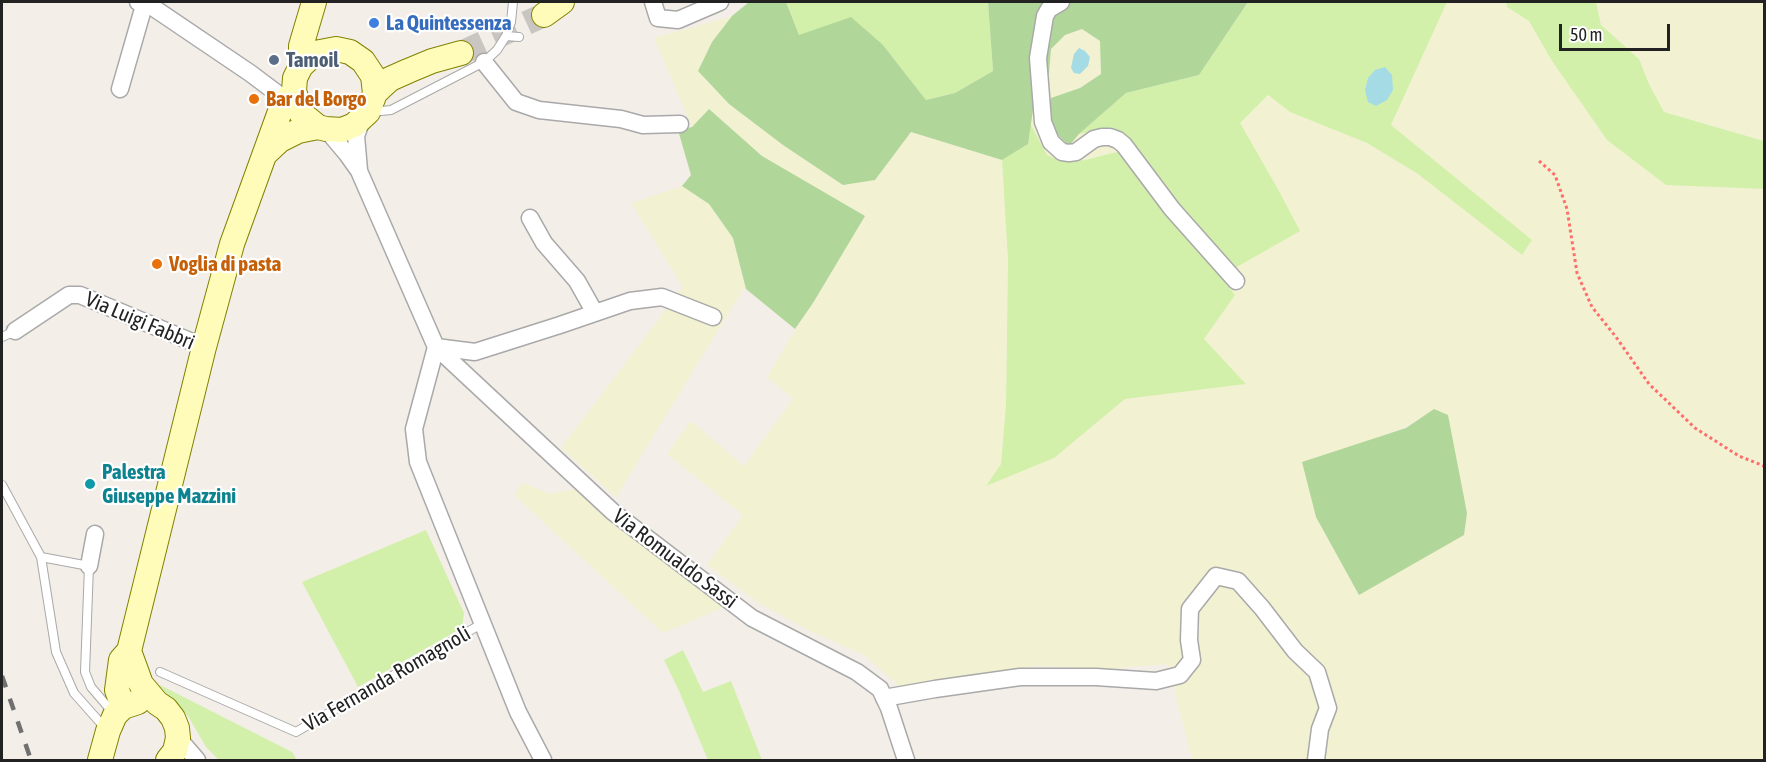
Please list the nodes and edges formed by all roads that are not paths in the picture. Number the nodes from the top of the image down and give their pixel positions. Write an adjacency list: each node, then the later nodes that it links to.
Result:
1 (142, 2): 13 (street); 14 (street)
2 (513, 2): 7 (lane)
3 (653, 2): 4 (street)
4 (720, 2)
5 (1062, 2): 21 (street)
6 (312, 7): 9 (main road); 12 (main road)
7 (506, 36): 8 (lane); 11 (lane)
8 (519, 37)
9 (336, 49): 12 (main road); 15 (main road)
10 (461, 53): 15 (main road)
11 (484, 62): 15 (lane); 16 (street)
12 (301, 66): 14 (main road)
13 (120, 89)
14 (290, 96): 17 (main road); 18 (main road)
15 (368, 108): 17 (main road); 19 (street, Via Romualdo Sassi)
16 (680, 124)
17 (322, 128): 18 (main road); 19 (street, Via Romualdo Sassi)
18 (265, 154): 25 (main road)
19 (359, 171): 26 (street, Via Romualdo Sassi)
20 (530, 218): 22 (street)
21 (1236, 281)
22 (595, 313): 23 (street); 26 (street)
23 (713, 316)
24 (8, 334): 25 (street, Via Luigi Fabbri)
25 (204, 347): 32 (main road)
26 (436, 347): 31 (street, Via Fernanda Romagnoli); 34 (street, Via Romualdo Sassi)
27 (2, 485): 29 (lane)
28 (95, 534): 30 (street)
29 (41, 557): 30 (lane); 36 (lane)
30 (89, 566): 36 (lane)
31 (483, 623): 33 (lane, Via Fernanda Romagnoli); 42 (street, Via Fernanda Romagnoli)
32 (129, 651): 35 (main road); 36 (main road)
33 (159, 672)
34 (884, 698): 43 (street, Via Romualdo Sassi); 44 (street)
35 (156, 704): 36 (main road); 37 (main road)
36 (113, 722): 38 (main road); 39 (main road)
37 (178, 738): 40 (main road); 41 (street)
38 (100, 760)
39 (118, 760)
40 (168, 760)
41 (197, 760)
42 (543, 760)
43 (906, 760)
44 (1316, 760)

